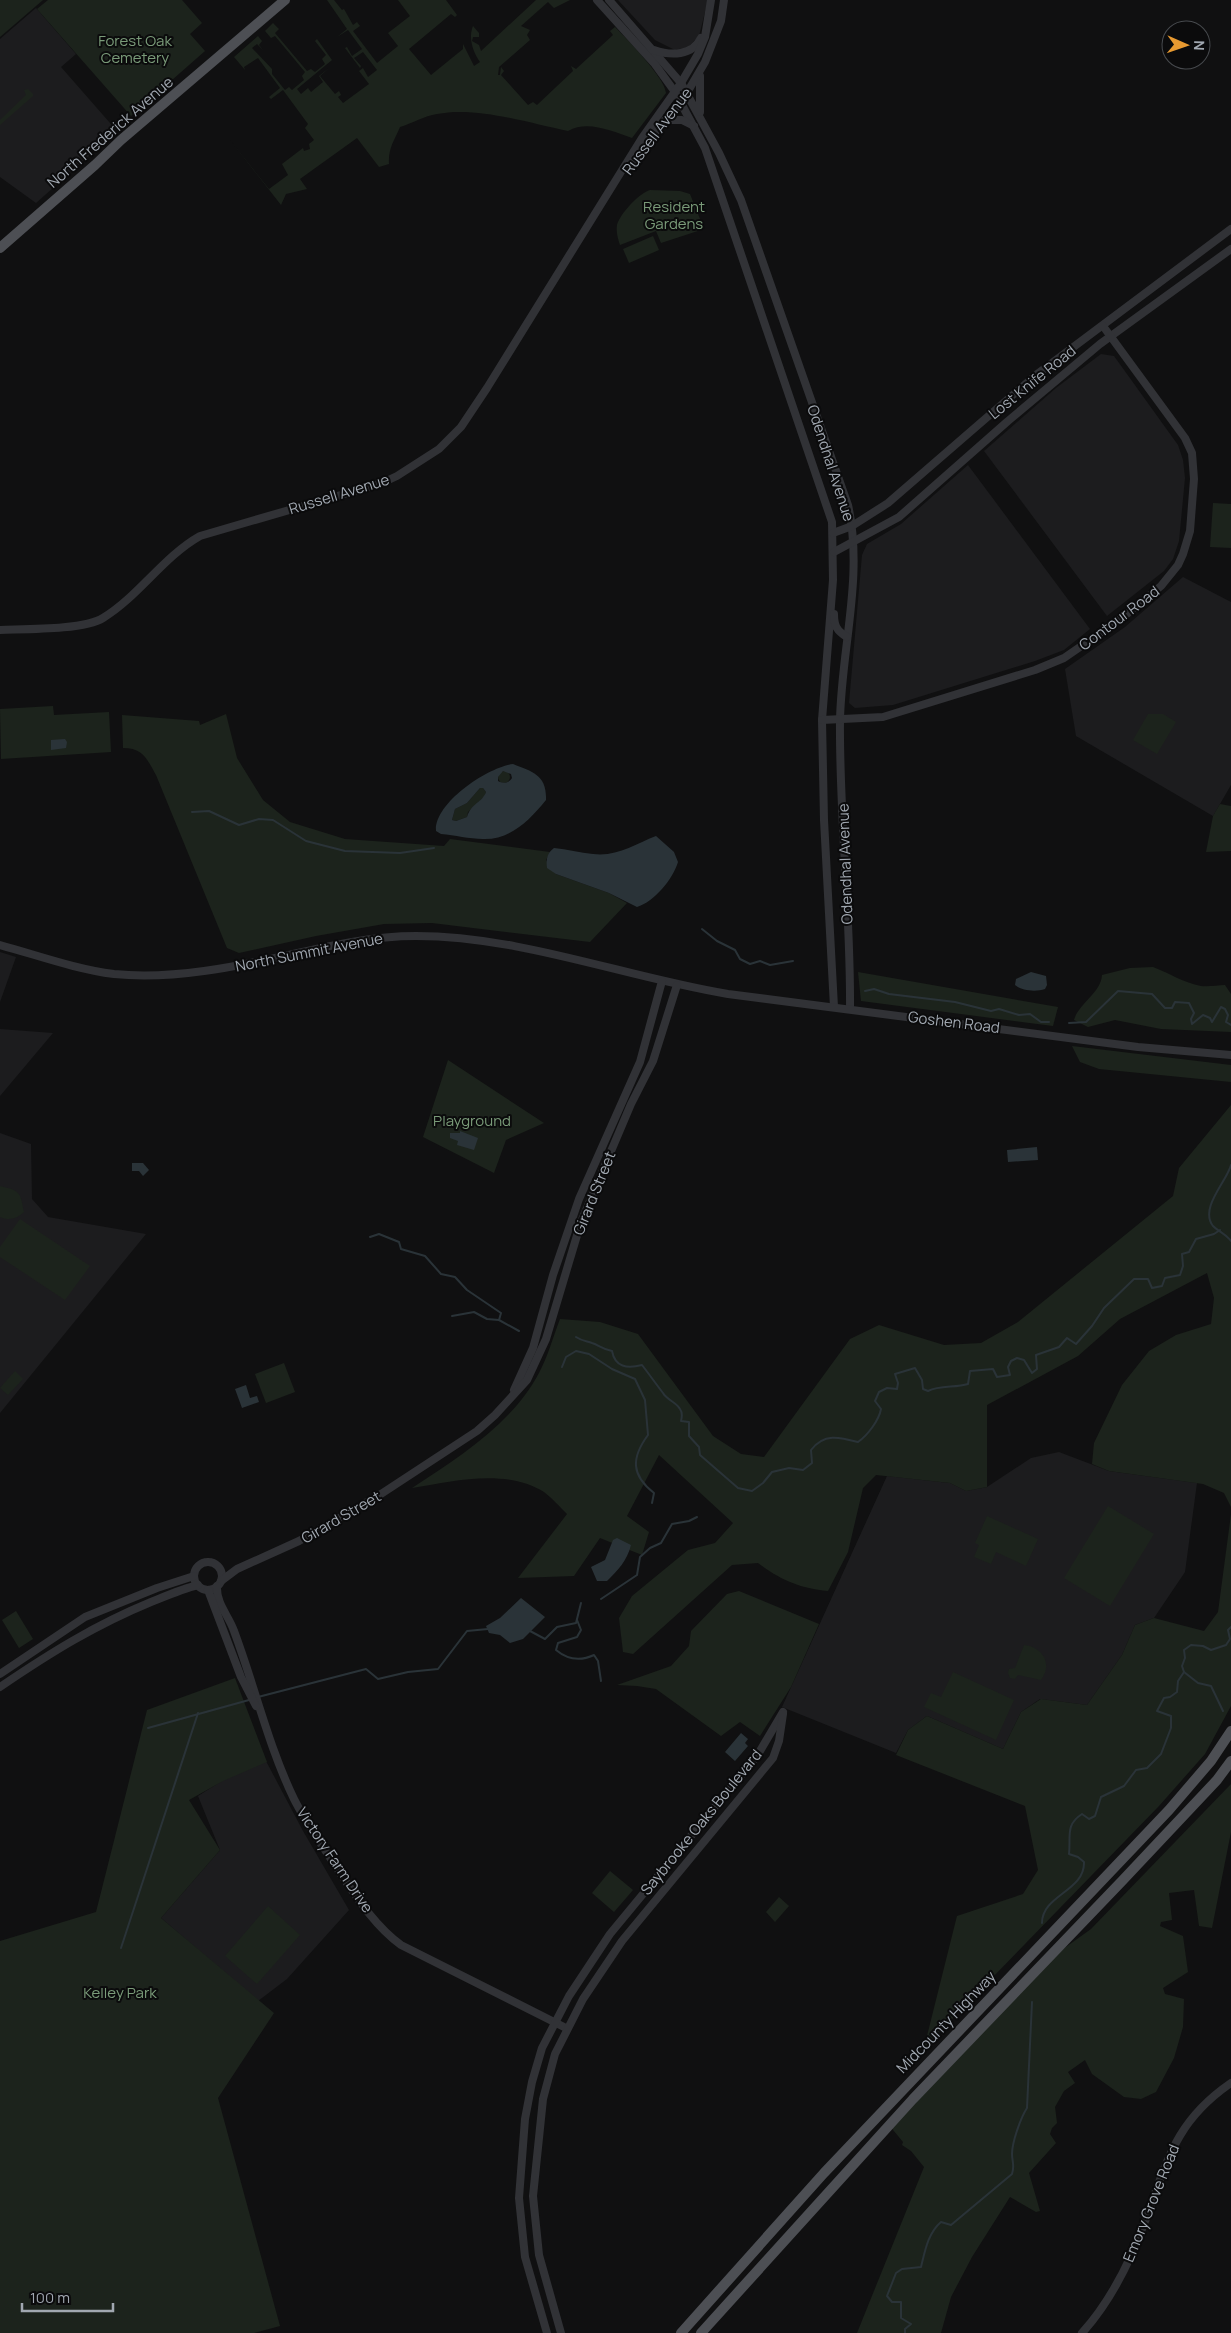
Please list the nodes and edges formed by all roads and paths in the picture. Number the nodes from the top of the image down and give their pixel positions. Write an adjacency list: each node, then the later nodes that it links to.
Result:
1 (285, 0): 18 (main road, North Frederick Avenue)
2 (597, 0): 10 (street, Odendhal Avenue)
3 (609, 0): 7 (street, Odendhal Avenue)
4 (711, 0): 6 (street, Russell Avenue)
5 (724, 0): 8 (street, Russell Avenue)
6 (708, 23): 7 (street); 9 (street, Russell Avenue)
7 (654, 50): 9 (street, Odendhal Avenue)
8 (700, 70): 11 (street, Russell Avenue); 15 (street)
9 (682, 83): 10 (street, Russell Avenue); 11 (street, Odendhal Avenue)
10 (675, 92): 12 (street, Odendhal Avenue); 16 (street, Russell Avenue)
11 (687, 93): 12 (street, Russell Avenue); 15 (street, Odendhal Avenue)
12 (681, 104): 13 (street, Russell Avenue); 14 (street, Odendhal Avenue)
13 (665, 120): 14 (street); 16 (street, Russell Avenue)
14 (694, 126): 23 (street, Odendhal Avenue)
15 (704, 126): 22 (street, Odendhal Avenue)
16 (603, 202): 27 (street, Russell Avenue)
17 (1231, 230): 20 (street, Lost Knife Road)
18 (0, 248)
19 (1231, 249): 21 (street, Lost Knife Road)
20 (1103, 326): 21 (street, Contour Road); 22 (street, Lost Knife Road)
21 (1110, 336): 24 (street, Lost Knife Road); 30 (street, Contour Road)
22 (852, 526): 23 (street, Lost Knife Road); 24 (street, Odendhal Avenue)
23 (833, 533): 25 (street, Odendhal Avenue)
24 (853, 543): 25 (street, Lost Knife Road); 28 (street, Odendhal Avenue)
25 (834, 552): 26 (street, Odendhal Avenue)
26 (833, 580): 28 (street); 29 (street, Odendhal Avenue)
27 (0, 630)
28 (847, 637): 30 (street, Odendhal Avenue)
29 (822, 720): 30 (street, Contour Road); 34 (street, Odendhal Avenue)
30 (840, 720): 35 (street, Odendhal Avenue)
31 (0, 945): 32 (street, North Summit Avenue)
32 (662, 982): 33 (street, North Summit Avenue); 37 (street, Girard Street)
33 (677, 984): 34 (street, Goshen Road); 37 (street, Girard Street)
34 (834, 1007): 35 (street, Goshen Road)
35 (850, 1009): 36 (street, Goshen Road)
36 (1231, 1055)
37 (510, 1399): 39 (street, Girard Street)
38 (218, 1566): 39 (street); 40 (street); 41 (street)
39 (237, 1569): 41 (street, Girard Street)
40 (194, 1576): 42 (street); 44 (street)
41 (219, 1583): 43 (street); 46 (street, Victory Farm Drive)
42 (198, 1586): 43 (street); 45 (street)
43 (208, 1590): 46 (street, Victory Farm Drive)
44 (0, 1674)
45 (0, 1687)
46 (254, 1698): 49 (street, Victory Farm Drive)
47 (1231, 1731): 54 (main road, Midcounty Highway)
48 (1231, 1761): 55 (main road, Midcounty Highway)
49 (554, 2022): 50 (street, Victory Farm Drive); 50 (street, Saybrooke Oaks Boulevard); 52 (street, Saybrooke Oaks Boulevard)
50 (566, 2028): 53 (street, Saybrooke Oaks Boulevard)
51 (1231, 2083): 56 (street, Emory Grove Road)
52 (546, 2333)
53 (561, 2333)
54 (681, 2333)
55 (701, 2333)
56 (1082, 2333)

